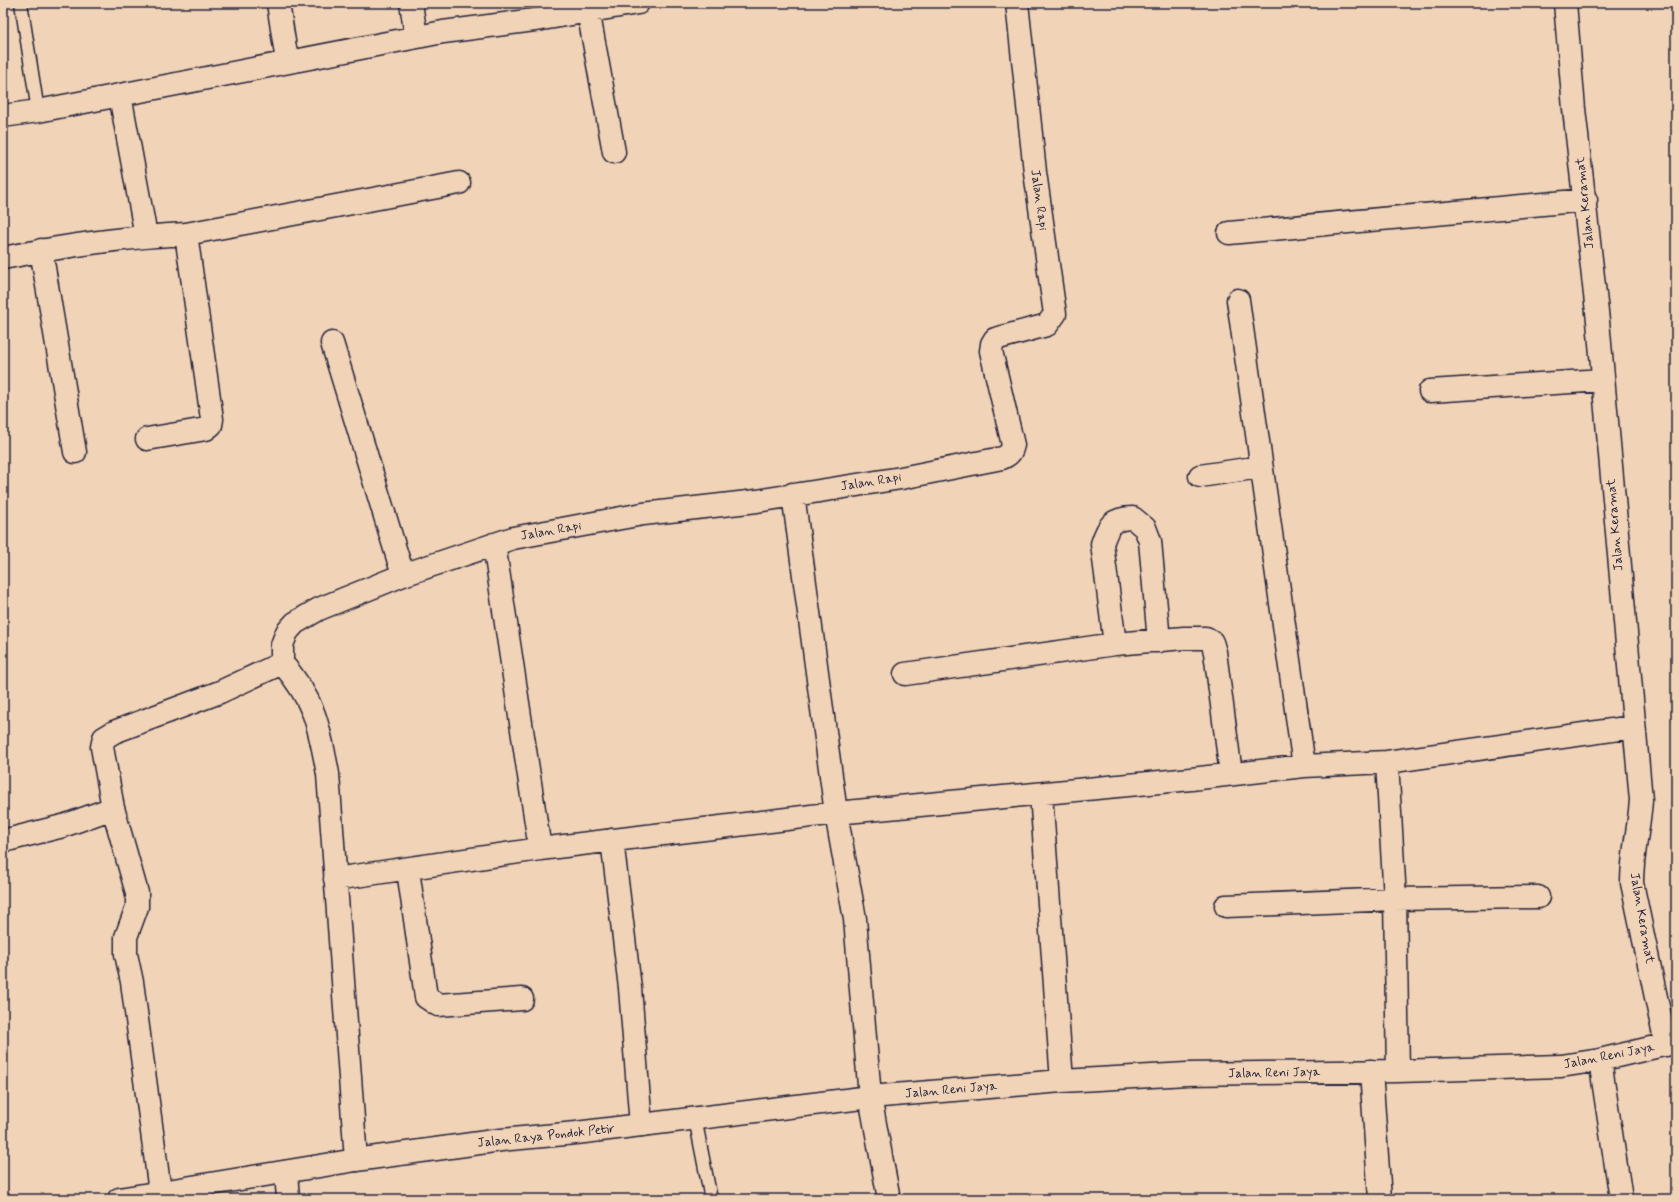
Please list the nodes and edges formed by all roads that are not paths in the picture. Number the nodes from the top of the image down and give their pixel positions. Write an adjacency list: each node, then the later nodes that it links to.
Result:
1 (21, 3): 12 (lane)
2 (278, 3): 10 (street)
3 (411, 3): 9 (street)
4 (638, 3): 7 (street)
5 (1018, 3): 30 (street, Jalan Rapi)
6 (1565, 3): 16 (street, Jalan Keramat)
7 (588, 10): 8 (street); 14 (street)
8 (541, 11): 9 (street)
9 (416, 37): 10 (street)
10 (287, 61): 11 (street)
11 (120, 96): 12 (street); 19 (street)
12 (38, 111): 13 (street)
13 (3, 116)
14 (614, 152)
15 (459, 183): 18 (street)
16 (1586, 200): 17 (street); 24 (street, Jalan Keramat)
17 (1229, 233)
18 (186, 234): 19 (street); 26 (street)
19 (146, 236): 20 (street)
20 (41, 250): 21 (street); 27 (street)
21 (3, 258)
22 (1238, 300): 28 (street)
23 (332, 343): 32 (street)
24 (1603, 380): 25 (street); 37 (street, Jalan Keramat)
25 (1430, 391)
26 (147, 439)
27 (75, 452)
28 (1260, 467): 29 (street); 39 (street)
29 (1200, 476)
30 (793, 494): 31 (street, Jalan Rapi); 43 (street)
31 (494, 544): 32 (street, Jalan Rapi); 46 (street)
32 (403, 575): 35 (street, Jalan Rapi)
33 (1159, 641): 34 (street); 34 (street); 40 (street)
34 (1115, 644): 36 (street)
35 (282, 663): 42 (street); 48 (street)
36 (905, 674)
37 (1633, 727): 38 (street); 53 (street, Jalan Keramat)
38 (1387, 762): 39 (street); 50 (street)
39 (1304, 766): 40 (street)
40 (1231, 774): 41 (street)
41 (1040, 794): 43 (street); 57 (street)
42 (113, 808): 45 (street); 63 (street)
43 (836, 813): 44 (street); 58 (street)
44 (612, 840): 46 (street); 60 (street)
45 (3, 841)
46 (540, 849): 47 (street)
47 (408, 870): 48 (street); 52 (street)
48 (335, 879): 61 (street)
49 (1538, 897): 50 (street)
50 (1396, 899): 51 (street); 56 (street)
51 (1226, 906)
52 (522, 999)
53 (1671, 1043): 54 (street, Jalan Reni Jaya)
54 (1600, 1060): 56 (street, Jalan Reni Jaya); 69 (street)
55 (1371, 1071): 56 (street, Jalan Reni Jaya); 57 (street, Jalan Reni Jaya); 68 (street)
56 (1398, 1071)
57 (1062, 1081): 58 (street, Jalan Reni Jaya)
58 (870, 1097): 59 (street, Jalan Raya Pondok Petir); 67 (street)
59 (695, 1118): 60 (street, Jalan Raya Pondok Petir); 66 (lane)
60 (641, 1125): 61 (street, Jalan Raya Pondok Petir)
61 (356, 1160): 62 (street, Jalan Raya Pondok Petir)
62 (286, 1172): 63 (street, Jalan Raya Pondok Petir); 65 (street)
63 (160, 1192): 64 (street, Jalan Raya Pondok Petir)
64 (119, 1199)
65 (288, 1199)
66 (710, 1199)
67 (890, 1199)
68 (1380, 1199)
69 (1621, 1199)

